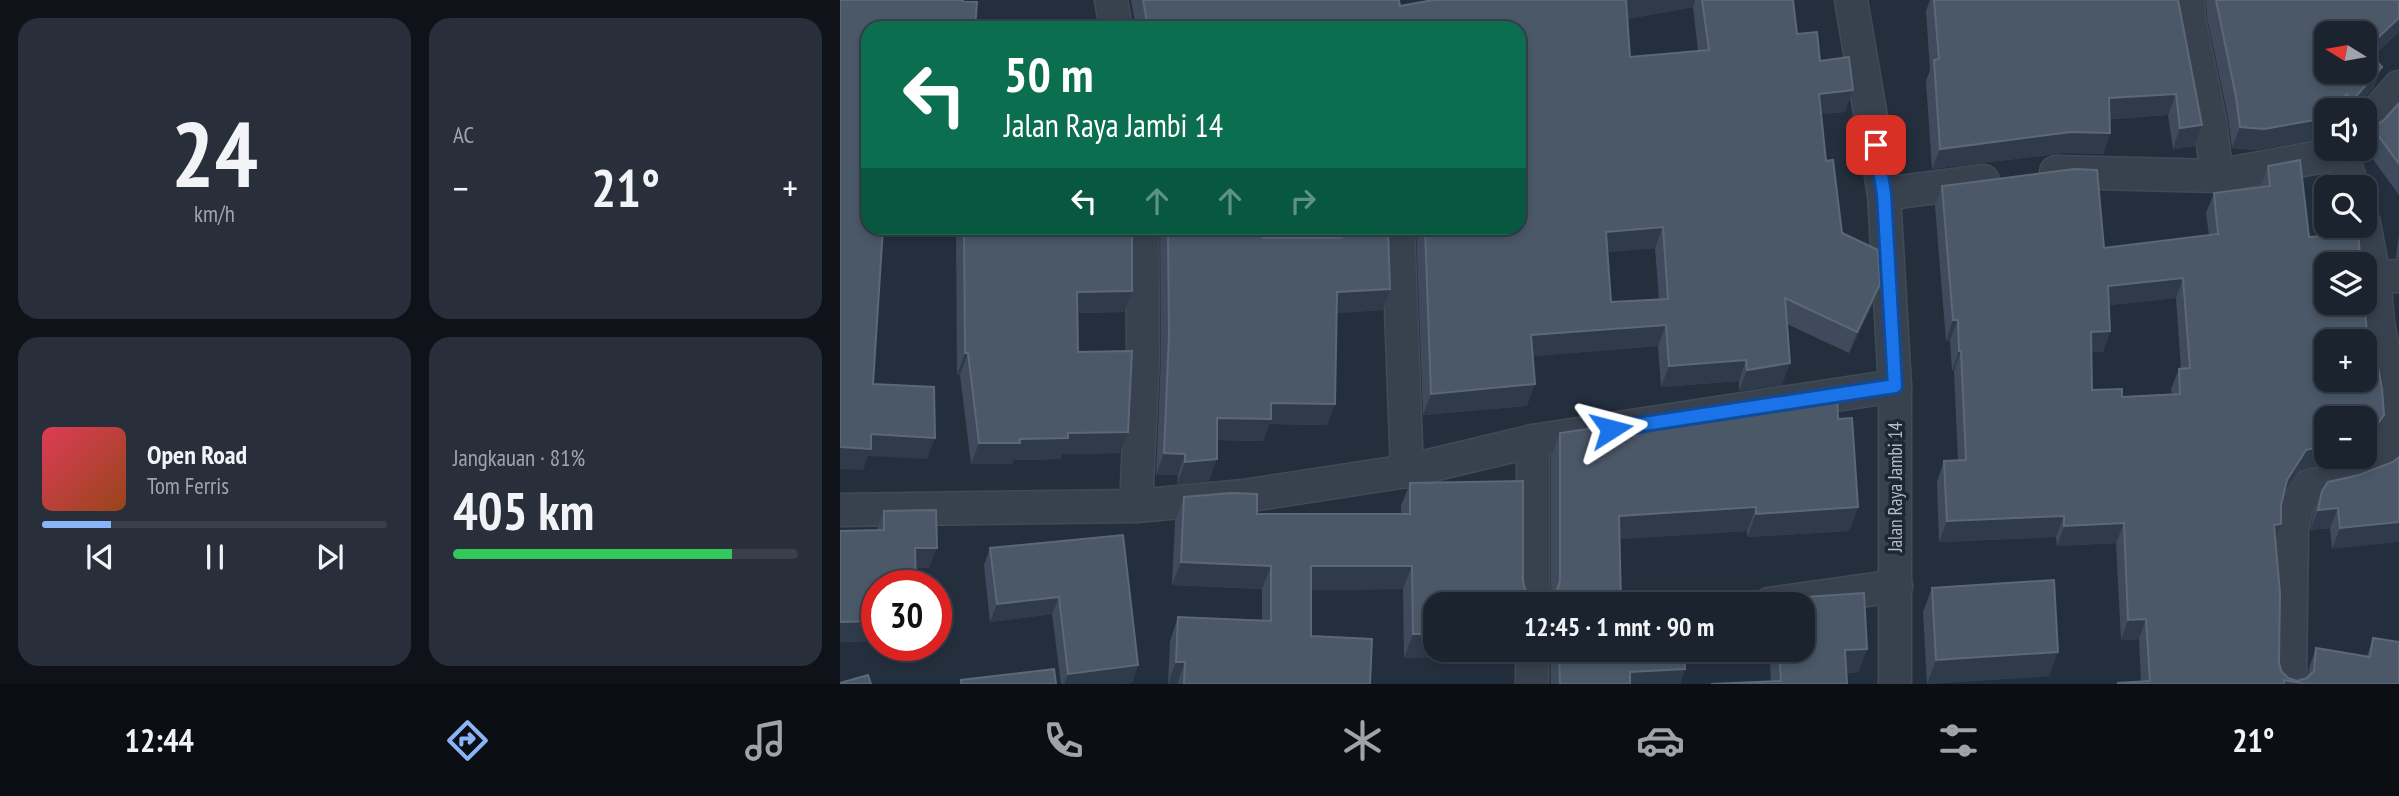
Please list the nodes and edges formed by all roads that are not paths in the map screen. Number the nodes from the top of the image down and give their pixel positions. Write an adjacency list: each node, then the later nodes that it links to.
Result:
1 (1111, 0): 4 (street)
2 (1851, 0): 9 (street, Jalan Raya Jambi 14)
3 (2188, 0): 8 (street)
4 (1115, 21)
5 (2399, 87): 6 (street)
6 (2377, 112)
7 (2314, 157): 8 (street)
8 (2217, 176): 9 (street)
9 (1884, 194): 14 (street, Jalan Raya Jambi 14)
10 (1142, 235): 17 (street)
11 (1398, 235): 16 (street)
12 (2371, 238): 13 (street)
13 (2387, 276): 23 (street)
14 (1895, 386): 15 (street); 19 (street, Jalan Raya Jambi 14)
15 (1533, 441): 16 (street); 20 (street)
16 (1407, 471): 17 (street)
17 (1136, 506): 18 (street)
18 (840, 510)
19 (1896, 586): 21 (street); 25 (street, Jalan Raya Jambi 14)
20 (1532, 592)
21 (1815, 597)
22 (1532, 662): 24 (street)
23 (2290, 683)
24 (1532, 684)
25 (1895, 684)

